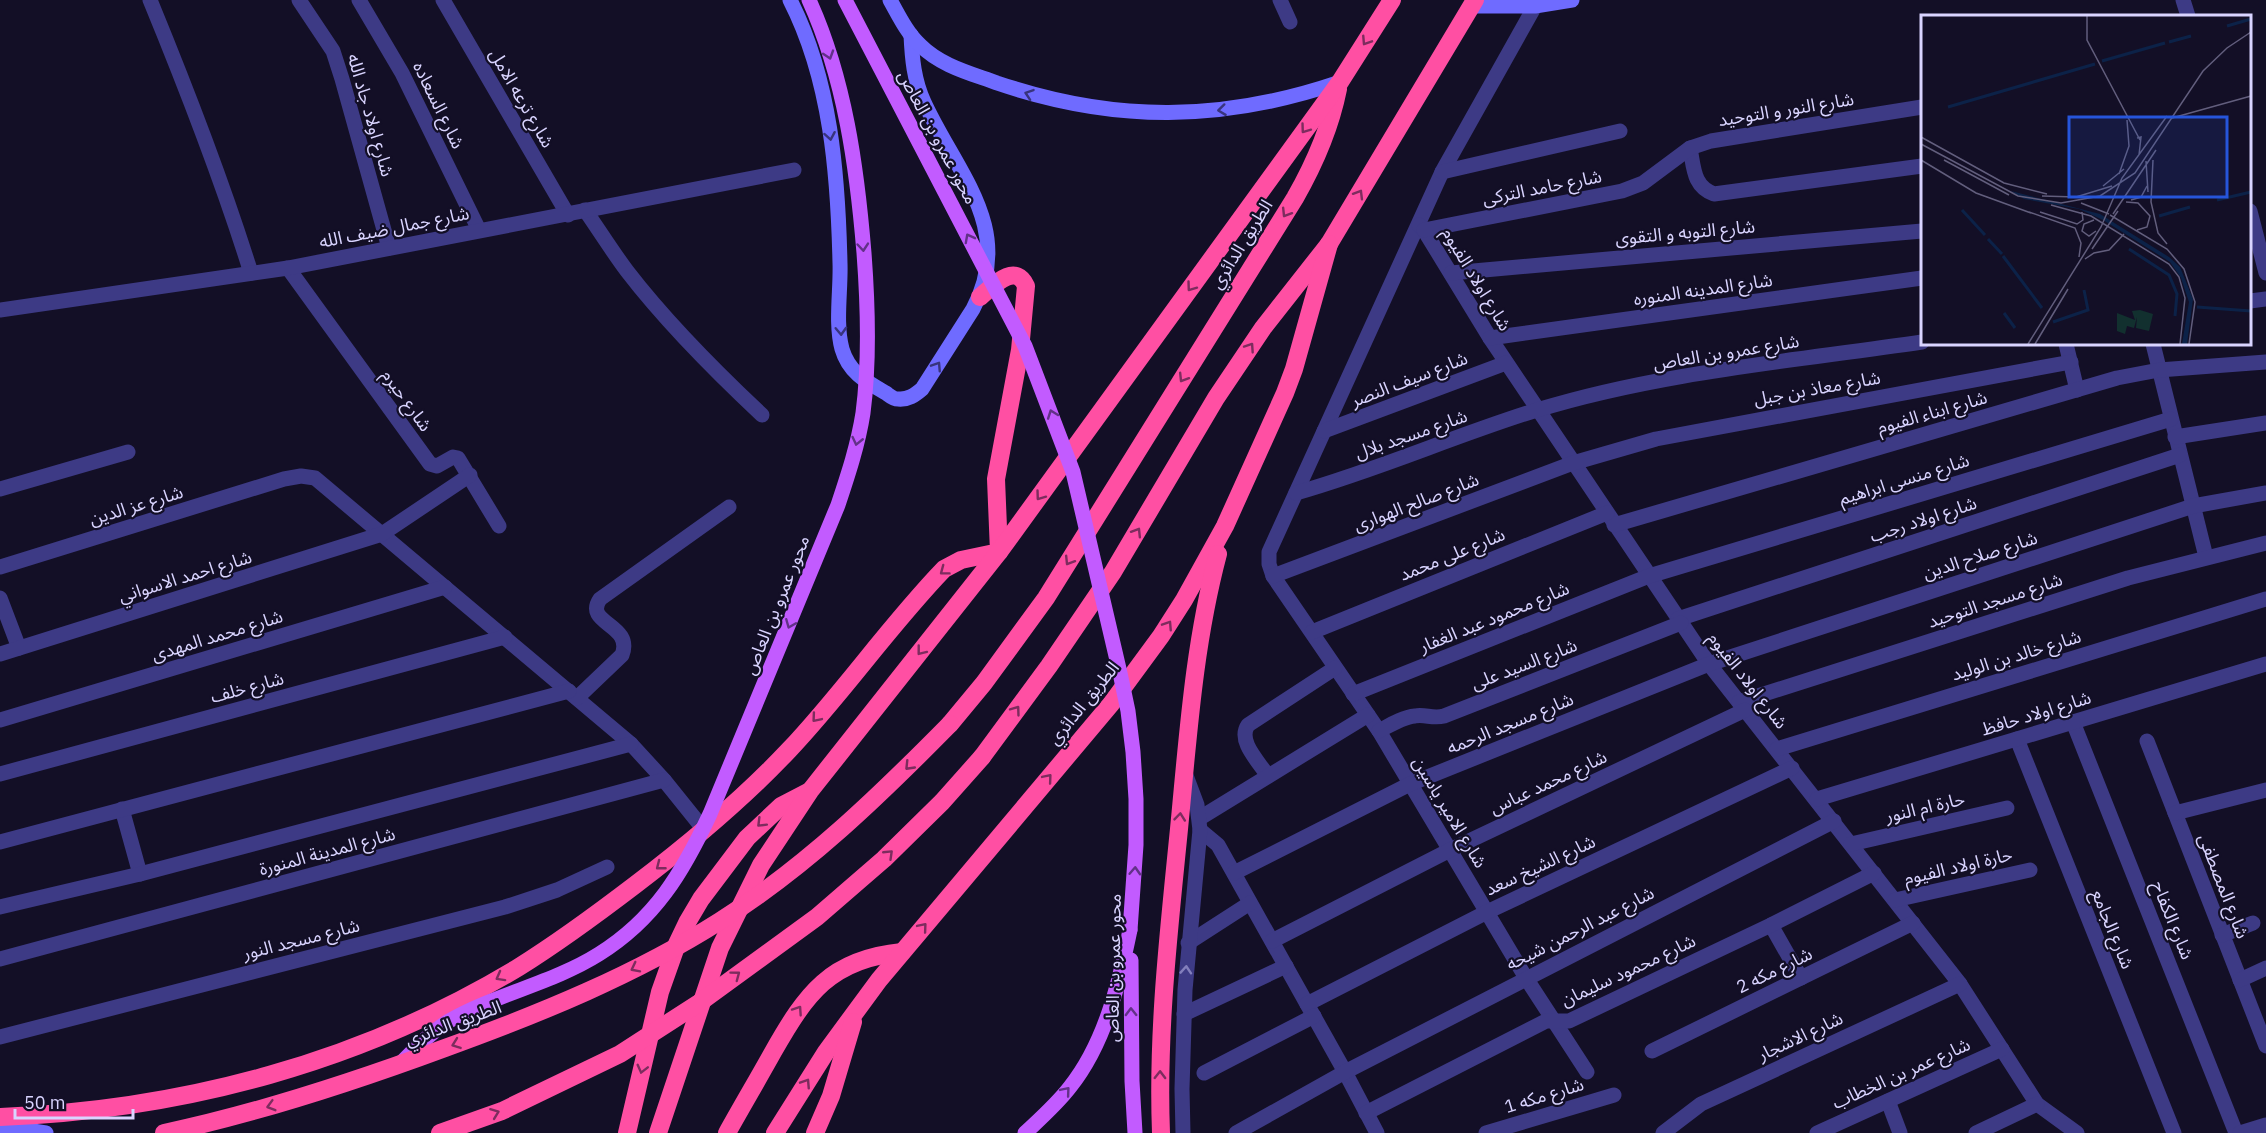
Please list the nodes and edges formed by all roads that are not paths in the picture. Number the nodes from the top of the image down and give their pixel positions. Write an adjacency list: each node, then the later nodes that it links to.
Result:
1 (150, 0): 36 (street)
2 (299, 0): 34 (street, شارع اولاد جاد الله)
3 (359, 0): 30 (street, شارع السعاده)
4 (443, 0): 27 (street, شارع ترعه الامل)
5 (790, 0): 40 (street, one-way to 40)
6 (809, 0): 150 (main road, محور عمرو بن العاص, one-way to 150, bridge)
7 (845, 0): 130 (main road, محور عمرو بن العاص, one-way to 7, bridge)
8 (890, 0): 17 (street)
9 (1280, 0): 16 (street)
10 (1392, 0): 18 (highway, الطريق الدائري, one-way to 18)
11 (1572, 0): 14 (street)
12 (2183, 0): 15 (street)
13 (1473, 3): 14 (street); 32 (highway, الطريق الدائري, one-way to 13)
14 (1535, 6): 25 (street)
15 (2188, 15)
16 (1290, 22)
17 (911, 35): 18 (street, one-way to 17); 40 (street)
18 (1340, 82): 73 (highway, الطريق الدائري, one-way to 73); 150 (highway, الطريق الدائري, one-way to 150, bridge)
19 (1921, 107): 21 (street, شارع النور و التوحيد)
20 (1620, 131): 25 (street)
21 (1690, 148): 22 (street); 23 (street, شارع النور و التوحيد)
22 (1921, 166)
23 (1663, 169): 29 (street, شارع حامد التركى)
24 (794, 170): 26 (street, شارع جمال ضيف الله)
25 (1442, 172): 29 (street)
26 (585, 210): 27 (street, شارع جمال ضيف الله); 54 (street)
27 (568, 215): 30 (street, شارع جمال ضيف الله)
28 (2256, 218): 33 (street)
29 (1421, 227): 37 (street, شارع اولاد الفيوم); 57 (street)
30 (479, 230): 34 (street, شارع جمال ضيف الله)
31 (1921, 231): 37 (street, شارع التوبه و التقوى)
32 (1329, 244): 70 (highway, الطريق الدائري); 163 (highway, الطريق الدائري, one-way to 32, bridge)
33 (2255, 246): 38 (street)
34 (389, 248): 35 (street, شارع جمال ضيف الله)
35 (288, 268): 36 (street, شارع جمال ضيف الله); 62 (street, شارع حيرم)
36 (251, 273): 43 (street, شارع جمال ضيف الله)
37 (1451, 273): 44 (street, شارع اولاد الفيوم)
38 (2266, 273)
39 (1921, 278): 44 (street, شارع المدينه المنوره)
40 (980, 297): 73 (highway)
41 (2266, 299): 42 (street)
42 (2251, 301)
43 (0, 310)
44 (1490, 338): 50 (street, شارع اولاد الفيوم)
45 (1921, 342): 53 (street, شارع عمرو بن العاص)
46 (2066, 345): 48 (street)
47 (2153, 345): 51 (street)
48 (2070, 362): 52 (street); 61 (street, شارع معاذ بن جبل)
49 (2266, 362): 51 (street, شارع ابناء الفيوم)
50 (1506, 363): 53 (street, شارع اولاد الفيوم); 57 (street, شارع سيف النصر)
51 (2159, 370): 52 (street, شارع ابناء الفيوم); 55 (street)
52 (2077, 390): 68 (street, شارع ابناء الفيوم)
53 (1538, 410): 61 (street, شارع اولاد الفيوم); 64 (street, شارع مسجد بلال)
54 (762, 415)
55 (2171, 419): 58 (street); 77 (street, شارع منسى ابراهيم)
56 (2266, 423): 58 (street)
57 (1324, 431): 64 (street)
58 (2175, 437): 60 (street)
59 (128, 452): 63 (street)
60 (2180, 455): 66 (street); 81 (street, شارع اولاد رجب)
61 (1573, 463): 68 (street, شارع اولاد الفيوم); 76 (street, شارع صالح الهوارى)
62 (471, 475): 69 (street, شارع حيرم); 71 (street, شارع احمد الاسواني)
63 (0, 489)
64 (1296, 493): 76 (street)
65 (2266, 493): 66 (street, شارع صلاح الدين)
66 (2193, 506): 74 (street); 87 (street, شارع صلاح الدين)
67 (729, 507): 90 (street)
68 (1610, 519): 77 (street, شارع اولاد الفيوم); 82 (street, شارع على محمد)
69 (499, 526)
70 (1225, 526): 101 (highway); 134 (highway, الطريق الدائري, one-way to 70)
71 (382, 534): 75 (street, شارع عز الدين); 78 (street, شارع عز الدين); 84 (street, شارع احمد الاسواني)
72 (2266, 543): 74 (street, شارع مسجد التوحيد)
73 (999, 552): 107 (highway, الطريق الدائري, one-way to 107); 114 (highway, one-way to 114)
74 (2206, 557): 91 (street, شارع مسجد التوحيد)
75 (0, 567)
76 (1273, 576): 82 (street, شارع الامير ياسين)
77 (1649, 576): 81 (street, شارع اولاد الفيوم); 89 (street, شارع محمود عبد الغفار)
78 (445, 587): 83 (street, شارع عز الدين); 93 (street, شارع محمد المهدى)
79 (0, 598): 84 (street)
80 (2266, 599): 99 (street, شارع خالد بن الوليد)
81 (1680, 621): 87 (street, شارع اولاد الفيوم); 95 (street, شارع السيد على)
82 (1312, 632): 88 (street, شارع الامير ياسين)
83 (505, 638): 90 (street, شارع عز الدين); 102 (street, شارع خلف)
84 (19, 648): 85 (street, شارع احمد الاسواني)
85 (0, 654)
86 (2266, 663): 94 (street, شارع اولاد حافظ)
87 (1708, 664): 91 (street, شارع اولاد الفيوم); 105 (street, شارع مسجد الرحمه)
88 (1335, 668): 89 (street, شارع الامير ياسين); 103 (street)
89 (1353, 694): 92 (street, شارع الامير ياسين)
90 (573, 695): 98 (street, شارع عز الدين); 110 (street)
91 (1742, 706): 99 (street, شارع اولاد الفيوم); 117 (street, شارع محمد عباس)
92 (1368, 715): 95 (street, شارع الامير ياسين); 103 (street)
93 (0, 720)
94 (2073, 722): 96 (street, شارع اولاد حافظ); 182 (street, شارع الكفاح)
95 (1379, 730): 105 (street, شارع الامير ياسين)
96 (2017, 739): 108 (street, شارع اولاد حافظ); 181 (street, شارع الجامع)
97 (2147, 741): 111 (street, شارع المصطفى)
98 (631, 744): 104 (street, شارع عز الدين); 122 (street)
99 (1777, 749): 100 (street, شارع اولاد الفيوم)
100 (1792, 768): 108 (street, شارع اولاد الفيوم); 126 (street, شارع الشيخ سعد)
101 (1184, 772): 113 (street); 171 (highway, one-way to 101)
102 (0, 774)
103 (1268, 776): 113 (street)
104 (664, 780): 114 (street, شارع عز الدين); 135 (street, شارع المدينة المنورة)
105 (1410, 784): 117 (street, شارع الامير ياسين); 120 (street, شارع مسجد الرحمه)
106 (2266, 790): 111 (street)
107 (810, 791): 164 (highway, one-way to 164); 165 (highway, الطريق الدائري)
108 (1817, 799): 112 (street, شارع اولاد الفيوم)
109 (2007, 808): 116 (street, حارة ام النور)
110 (122, 809): 115 (street); 122 (street)
111 (2175, 813): 131 (street, شارع المصطفى)
112 (1833, 821): 116 (street, شارع اولاد الفيوم); 138 (street, شارع عبد الرحمن شيحه)
113 (1200, 824): 120 (street); 133 (street)
114 (705, 831): 158 (highway, one-way to 158)
115 (0, 842)
116 (1851, 844): 121 (street, شارع اولاد الفيوم)
117 (1450, 850): 126 (street, شارع الامير ياسين); 132 (street, شارع محمد عباس)
118 (607, 867): 146 (street, شارع مسجد النور)
119 (2030, 870): 123 (street, حارة اولاد الفيوم)
120 (1234, 873): 124 (street)
121 (1874, 873): 123 (street, شارع اولاد الفيوم); 129 (street, شارع محمود سليمان)
122 (140, 874): 125 (street)
123 (1895, 900): 127 (street, شارع اولاد الفيوم)
124 (1250, 903): 132 (street); 133 (street)
125 (0, 907)
126 (1487, 912): 138 (street, شارع الامير ياسين); 143 (street, شارع الشيخ سعد)
127 (1913, 923): 139 (street, شارع مكه 2); 141 (street, شارع اولاد الفيوم)
128 (2253, 923): 131 (street)
129 (1771, 925): 139 (street); 145 (street, شارع محمود سليمان)
130 (1130, 930): 169 (main road, one-way to 130); 170 (main road, محور عمرو بن العاص, one-way to 130)
131 (2222, 934): 140 (street, شارع المصطفى)
132 (1272, 941): 136 (street)
133 (1188, 943): 144 (street, one-way to 133)
134 (902, 952): 142 (highway, الطريق الدائري); 166 (highway, one-way to 134)
135 (0, 959)
136 (1286, 966): 143 (street); 144 (street)
137 (2266, 968): 140 (street)
138 (1526, 978): 145 (street, شارع الامير ياسين); 151 (street, شارع عبد الرحمن شيحه)
139 (1800, 978): 149 (street, شارع مكه 2)
140 (2240, 980): 147 (street, شارع المصطفى)
141 (1960, 984): 148 (street, شارع اولاد الفيوم); 176 (street, شارع الاشجار)
142 (857, 1009): 167 (highway, الطريق الدائري, one-way to 142); 168 (highway)
143 (1311, 1010): 151 (street); 153 (street)
144 (1184, 1014): 172 (street)
145 (1554, 1020): 152 (street, شارع الامير ياسين); 157 (street, شارع محمود سليمان)
146 (0, 1037)
147 (2266, 1046)
148 (2002, 1049): 155 (street, شارع عمر بن الخطاب); 156 (street, شارع اولاد الفيوم)
149 (1652, 1051)
150 (399, 1065): 162 (highway, الطريق الدائري, one-way to 162, bridge)
151 (1345, 1072): 157 (street); 173 (street)
152 (1587, 1072)
153 (1204, 1073)
154 (1614, 1095): 175 (street, شارع مكه 1)
155 (1888, 1101): 177 (street, شارع عمر بن الخطاب); 178 (street)
156 (2037, 1104): 179 (street); 180 (street, شارع اولاد الفيوم)
157 (1366, 1113): 174 (street)
158 (0, 1117)
159 (2266, 1125): 182 (street)
160 (0, 1126): 161 (street)
161 (46, 1133)
162 (164, 1133)
163 (440, 1133)
164 (627, 1133)
165 (658, 1133)
166 (727, 1133)
167 (775, 1133)
168 (814, 1133)
169 (1025, 1133)
170 (1135, 1133)
171 (1161, 1133)
172 (1183, 1133)
173 (1236, 1133)
174 (1377, 1133)
175 (1486, 1133)
176 (1663, 1133)
177 (1817, 1133)
178 (1900, 1133)
179 (1976, 1133)
180 (2077, 1133)
181 (2174, 1133)
182 (2238, 1133)

